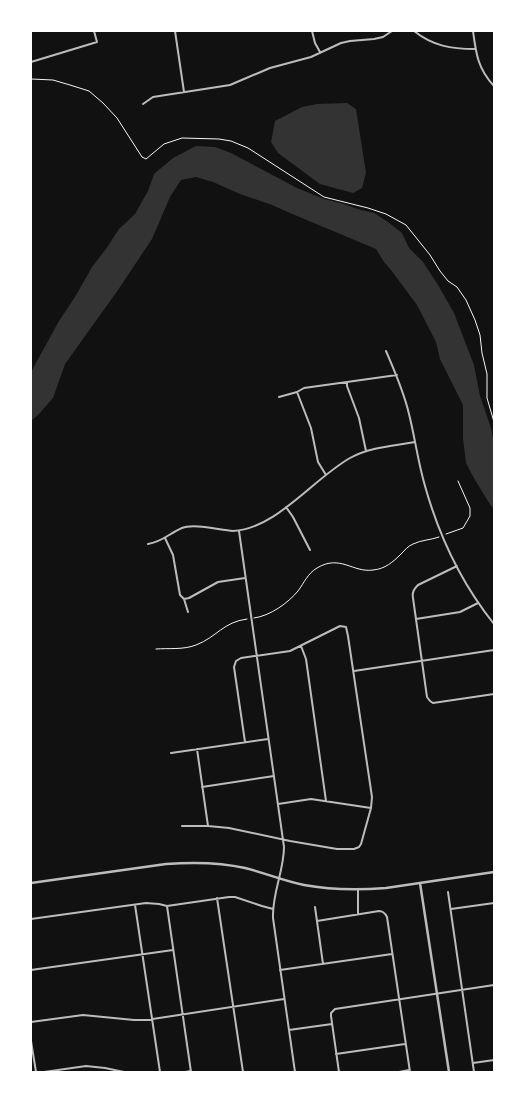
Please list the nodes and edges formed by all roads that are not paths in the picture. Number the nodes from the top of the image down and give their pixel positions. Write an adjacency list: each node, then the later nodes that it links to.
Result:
1 (94, 31): 9 (street)
2 (175, 31): 11 (street)
3 (312, 31): 8 (street)
4 (392, 31): 8 (street)
5 (414, 31): 7 (street)
6 (473, 31): 7 (street)
7 (475, 49): 10 (street)
8 (320, 53): 11 (street)
9 (31, 62)
10 (494, 86)
11 (184, 92): 12 (street)
12 (143, 104)
13 (386, 351): 14 (street)
14 (397, 375): 15 (street); 18 (street)
15 (347, 382): 16 (street); 19 (street)
16 (297, 392): 17 (street); 20 (street)
17 (279, 398)
18 (415, 442): 19 (street); 26 (street)
19 (366, 451): 20 (street)
20 (326, 475): 21 (street)
21 (286, 507): 22 (street); 25 (street)
22 (239, 531): 23 (street); 27 (street)
23 (165, 538): 24 (street); 28 (street)
24 (148, 544)
25 (310, 550)
26 (457, 566): 29 (street); 31 (street)
27 (245, 578): 28 (street); 35 (street)
28 (184, 599): 30 (street)
29 (478, 603): 31 (street); 32 (street)
30 (188, 612)
31 (416, 619): 36 (street)
32 (494, 624)
33 (301, 646): 35 (street); 37 (street); 45 (street)
34 (494, 650): 36 (street)
35 (256, 656): 39 (street); 40 (street)
36 (422, 661): 37 (street); 38 (street)
37 (354, 671): 47 (street)
38 (494, 694)
39 (269, 738): 40 (street); 43 (street)
40 (245, 742): 41 (street)
41 (197, 749): 42 (street); 44 (street)
42 (170, 753)
43 (274, 776): 44 (street); 46 (street)
44 (202, 787): 49 (street)
45 (326, 801): 46 (street); 47 (street)
46 (278, 804): 50 (street)
47 (371, 808): 50 (street)
48 (182, 826): 49 (street)
49 (208, 826): 50 (street)
50 (283, 840): 52 (street)
51 (494, 872): 54 (street)
52 (279, 878): 53 (street); 55 (street); 62 (street)
53 (31, 883)
54 (420, 883): 55 (street); 75 (street)
55 (358, 890): 64 (street)
56 (448, 892): 63 (street)
57 (217, 898): 60 (street); 62 (street); 78 (street)
58 (494, 903): 63 (street)
59 (135, 905): 60 (street); 65 (street); 68 (street)
60 (167, 906): 67 (street)
61 (315, 907): 66 (street)
62 (273, 909): 72 (street)
63 (451, 909): 74 (street)
64 (358, 914): 66 (street); 69 (street)
65 (31, 919)
66 (317, 920): 70 (street)
67 (173, 950): 68 (street); 79 (street)
68 (142, 954): 71 (street); 80 (street)
69 (392, 954): 70 (street); 77 (street)
70 (323, 964): 72 (street)
71 (31, 970)
72 (280, 970): 76 (street)
73 (494, 985): 74 (street)
74 (462, 990): 75 (street); 88 (street)
75 (437, 994): 77 (street); 100 (street)
76 (284, 999): 78 (street); 83 (street)
77 (399, 999): 82 (street); 85 (street)
78 (233, 1007): 79 (street); 96 (street)
79 (183, 1014): 80 (street); 95 (street)
80 (152, 1019): 81 (street); 93 (street)
81 (31, 1022)
82 (332, 1024): 83 (street); 86 (street)
83 (289, 1030): 97 (street)
84 (31, 1041): 90 (street)
85 (406, 1044): 86 (street); 89 (street)
86 (336, 1054): 98 (street)
87 (494, 1060): 88 (street)
88 (473, 1063): 101 (street)
89 (410, 1071): 99 (street)
90 (36, 1072)
91 (44, 1072): 92 (street)
92 (124, 1072)
93 (160, 1072)
94 (185, 1072): 95 (street)
95 (191, 1072)
96 (243, 1072)
97 (295, 1072)
98 (339, 1072)
99 (399, 1072)
100 (449, 1072)
101 (474, 1072)

